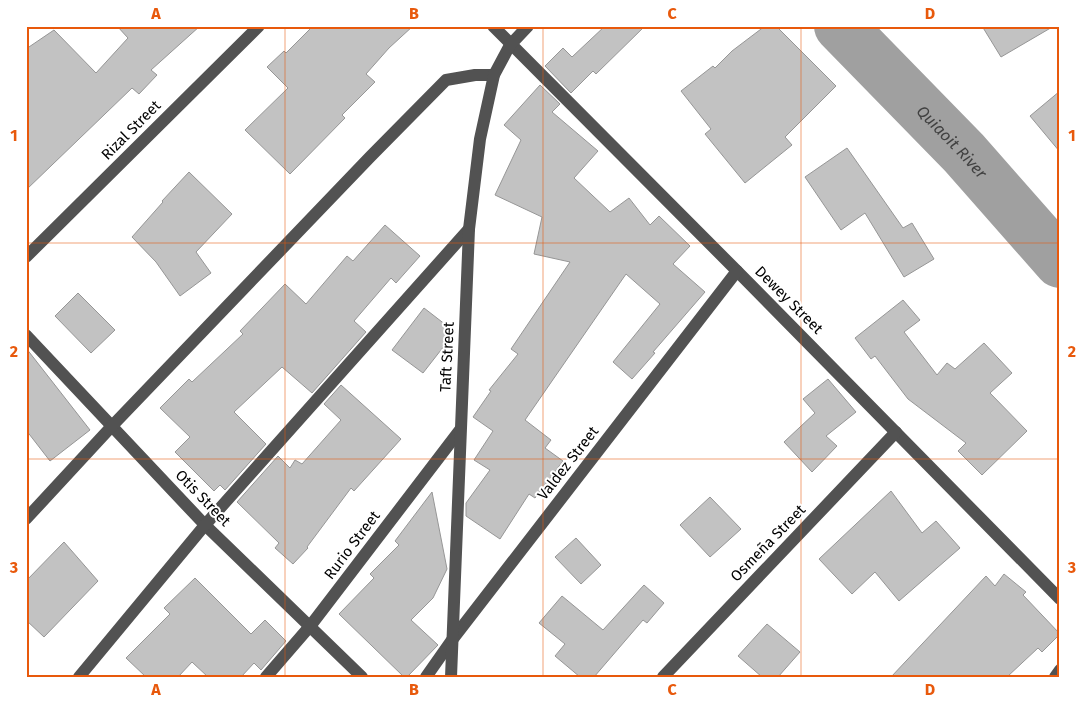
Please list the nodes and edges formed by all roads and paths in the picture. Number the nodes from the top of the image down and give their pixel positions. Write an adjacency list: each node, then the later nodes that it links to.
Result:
1 (259, 26): 7 (street, Rizal Street)
2 (493, 26): 4 (street, Dewey Street)
3 (528, 26): 4 (street, Taft Street)
4 (510, 45): 5 (street, Taft Street); 8 (street, Dewey Street)
5 (494, 74): 6 (street, Taft Street); 10 (street)
6 (470, 229): 11 (street, Taft Street); 14 (street)
7 (26, 257)
8 (737, 271): 12 (street, Dewey Street); 17 (street, Valdez Street)
9 (26, 335): 10 (street, Otis Street)
10 (112, 426): 13 (street); 14 (street, Otis Street)
11 (460, 430): 16 (street, Rurio Street); 17 (street, Taft Street)
12 (896, 432): 15 (street, Dewey Street); 24 (street, Osmeña Street)
13 (26, 519)
14 (205, 525): 16 (street, Otis Street); 19 (street)
15 (1060, 599)
16 (311, 625): 20 (street, Rurio Street); 21 (street, Otis Street)
17 (452, 640): 22 (street, Valdez Street); 23 (street, Taft Street)
18 (1060, 670): 25 (street)
19 (79, 677)
20 (266, 677)
21 (362, 677)
22 (426, 677)
23 (451, 677)
24 (663, 677)
25 (1054, 677)

